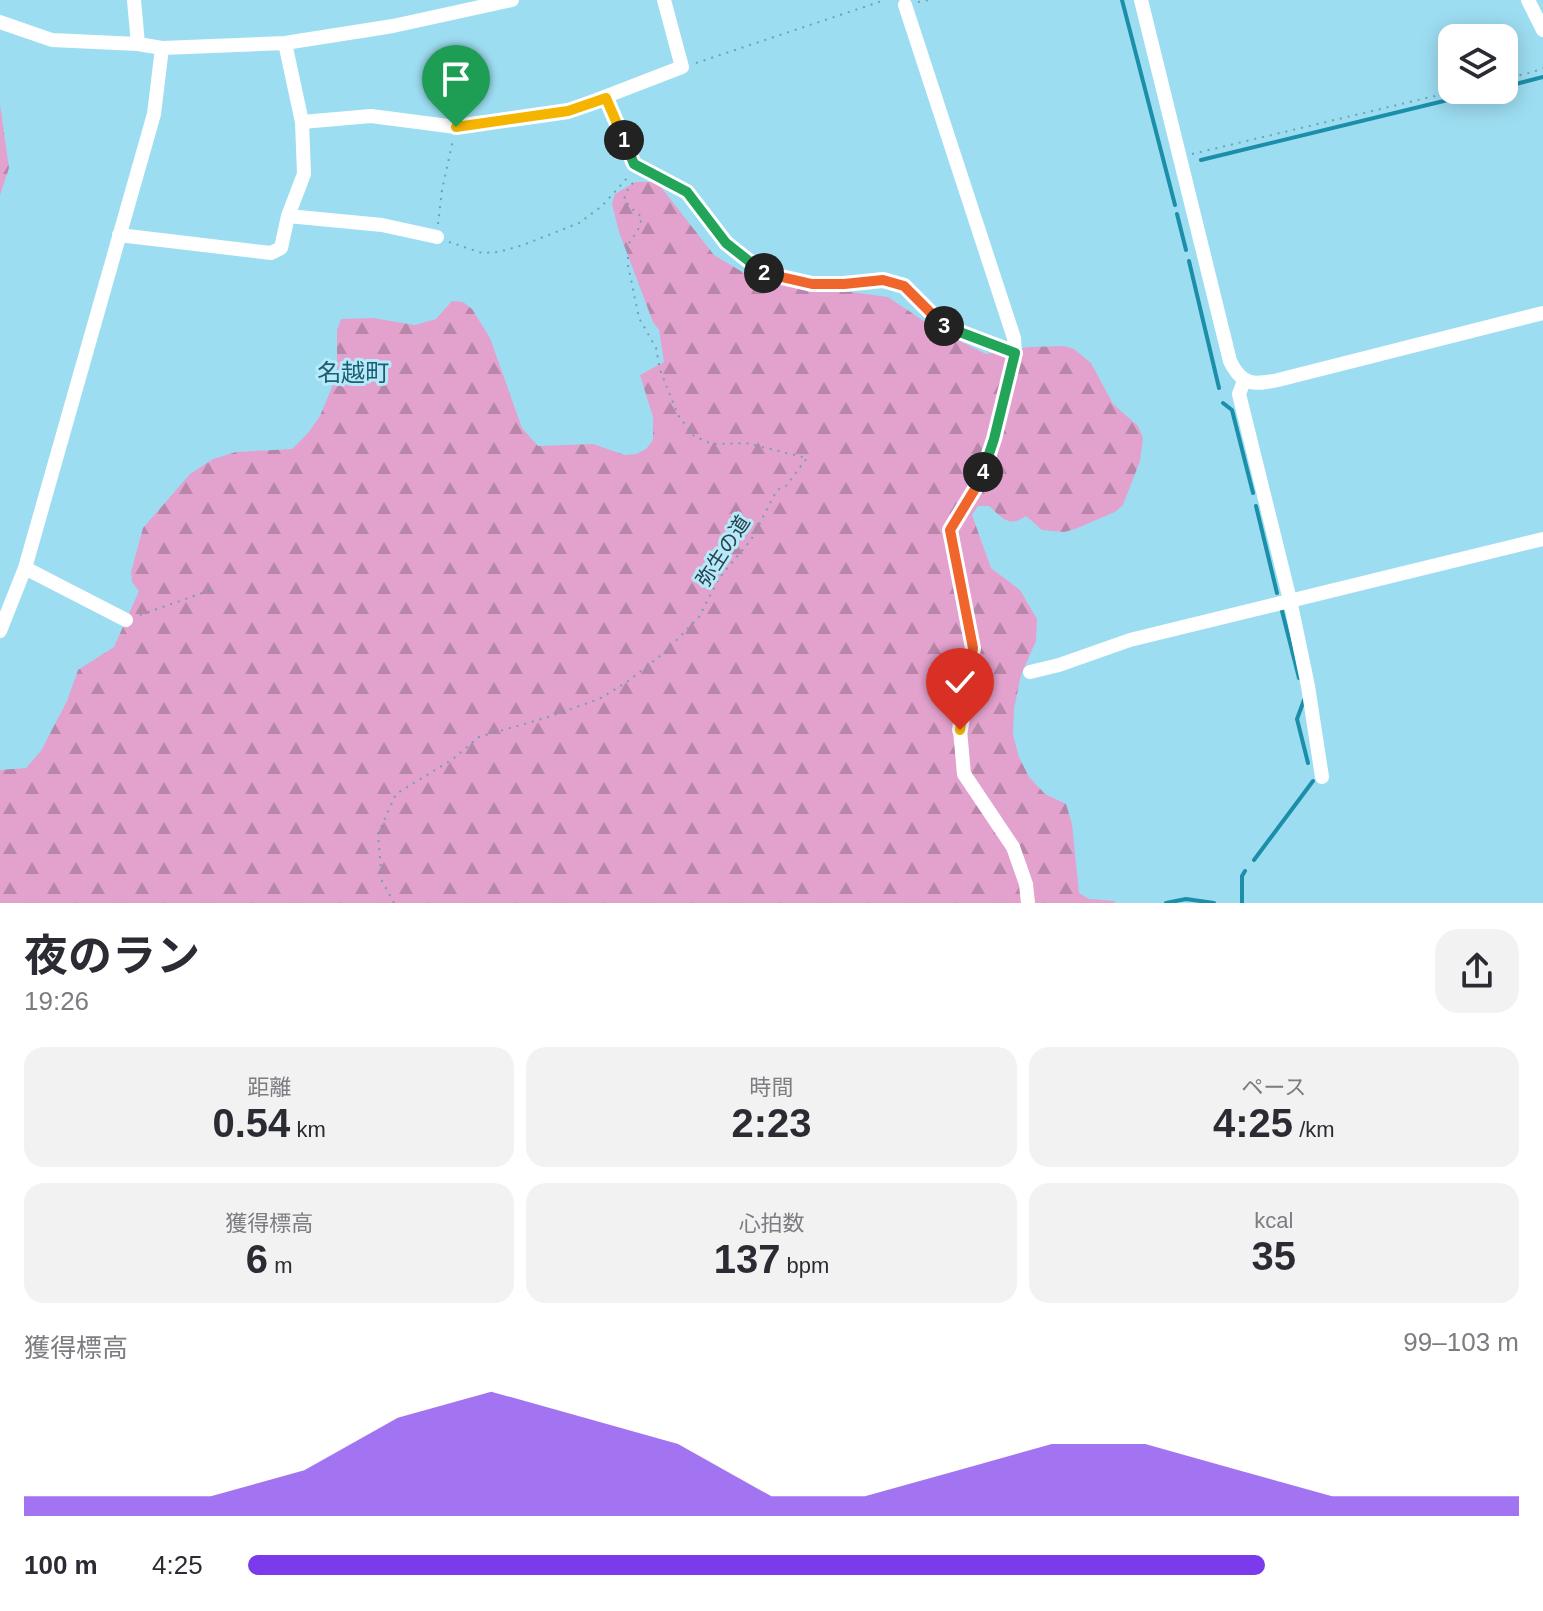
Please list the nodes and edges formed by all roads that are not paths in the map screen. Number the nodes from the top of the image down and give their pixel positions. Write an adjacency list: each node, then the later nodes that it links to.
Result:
1 (134, 0): 10 (street)
2 (512, 0): 9 (street)
3 (664, 0): 12 (street)
4 (1141, 0): 19 (street)
5 (1528, 0): 8 (street)
6 (905, 5): 18 (street)
7 (0, 22): 10 (street)
8 (1543, 30)
9 (285, 43): 11 (street); 13 (street)
10 (138, 44): 11 (street)
11 (162, 48): 15 (street)
12 (606, 98): 13 (street); 18 (street)
13 (302, 122): 14 (street)
14 (288, 216): 15 (street); 16 (street)
15 (119, 235): 21 (street)
16 (437, 237)
17 (1543, 313): 19 (street)
18 (1015, 353): 27 (street)
19 (1244, 381): 22 (street)
20 (1543, 539): 22 (street)
21 (25, 568): 23 (street); 24 (street)
22 (1290, 600): 25 (street); 26 (street)
23 (126, 620)
24 (0, 631)
25 (1030, 672)
26 (1322, 777)
27 (1028, 903)

